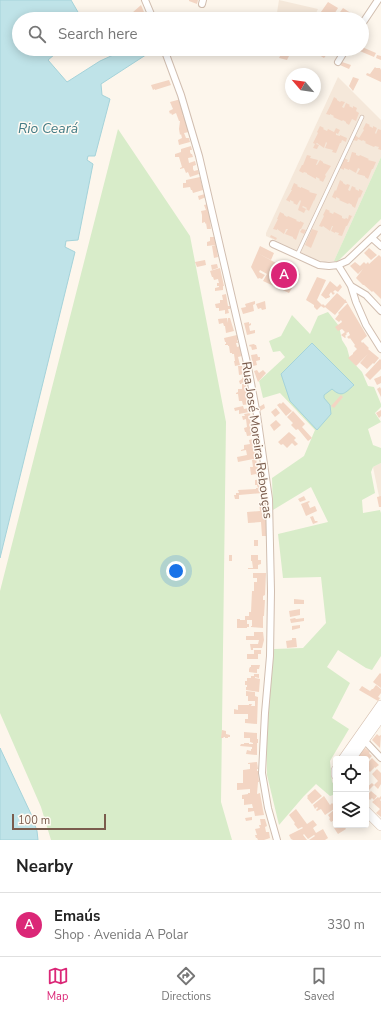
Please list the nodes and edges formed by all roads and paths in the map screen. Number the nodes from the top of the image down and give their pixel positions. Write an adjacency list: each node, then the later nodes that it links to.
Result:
1 (145, 0): 3 (street)
2 (378, 0): 4 (street)
3 (150, 12)
4 (369, 14)
5 (167, 56): 26 (street, Rua José Moreira Rebouças)
6 (342, 56): 7 (street)
7 (338, 62)
8 (362, 117): 13 (lane)
9 (381, 228): 10 (street)
10 (372, 238): 12 (street); 14 (street)
11 (273, 244): 13 (street)
12 (381, 246)
13 (296, 255): 14 (street)
14 (338, 265): 15 (street)
15 (351, 286): 16 (street); 17 (street)
16 (381, 311)
17 (381, 349)
18 (381, 706): 20 (street)
19 (381, 717): 20 (street)
20 (362, 738): 21 (street); 22 (street); 23 (street)
21 (346, 756)
22 (353, 756)
23 (381, 758)
24 (369, 814): 25 (street)
25 (381, 826)
26 (277, 840)

